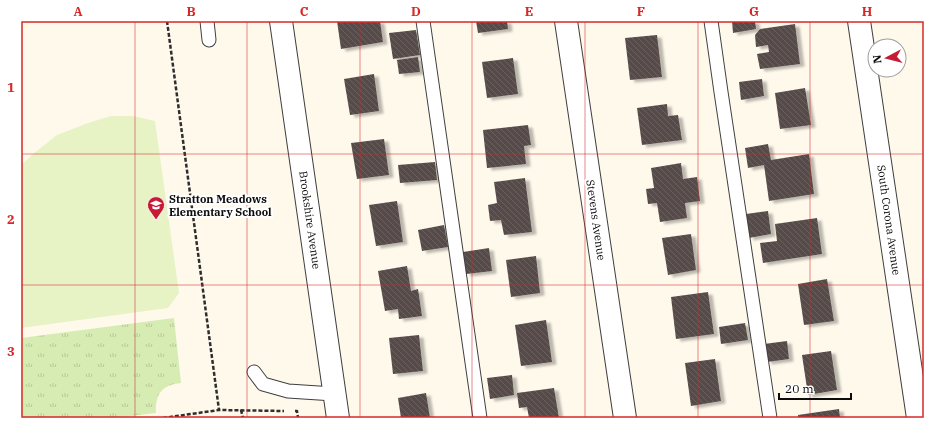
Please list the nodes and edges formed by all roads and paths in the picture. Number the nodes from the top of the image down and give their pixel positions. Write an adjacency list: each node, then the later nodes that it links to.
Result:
1 (166, 21): 11 (path)
2 (207, 21): 8 (lane)
3 (281, 21): 10 (street, Brookshire Avenue)
4 (423, 21): 17 (lane)
5 (566, 21): 18 (street, Stevens Avenue)
6 (711, 21): 19 (lane)
7 (859, 21): 20 (street, South Corona Avenue)
8 (209, 40)
9 (254, 372): 10 (lane)
10 (334, 394): 16 (street, Brookshire Avenue)
11 (219, 410): 12 (path); 13 (path)
12 (241, 410): 14 (path); 15 (path)
13 (163, 418)
14 (243, 418)
15 (298, 418)
16 (338, 418)
17 (480, 418)
18 (625, 418)
19 (770, 418)
20 (918, 418)

